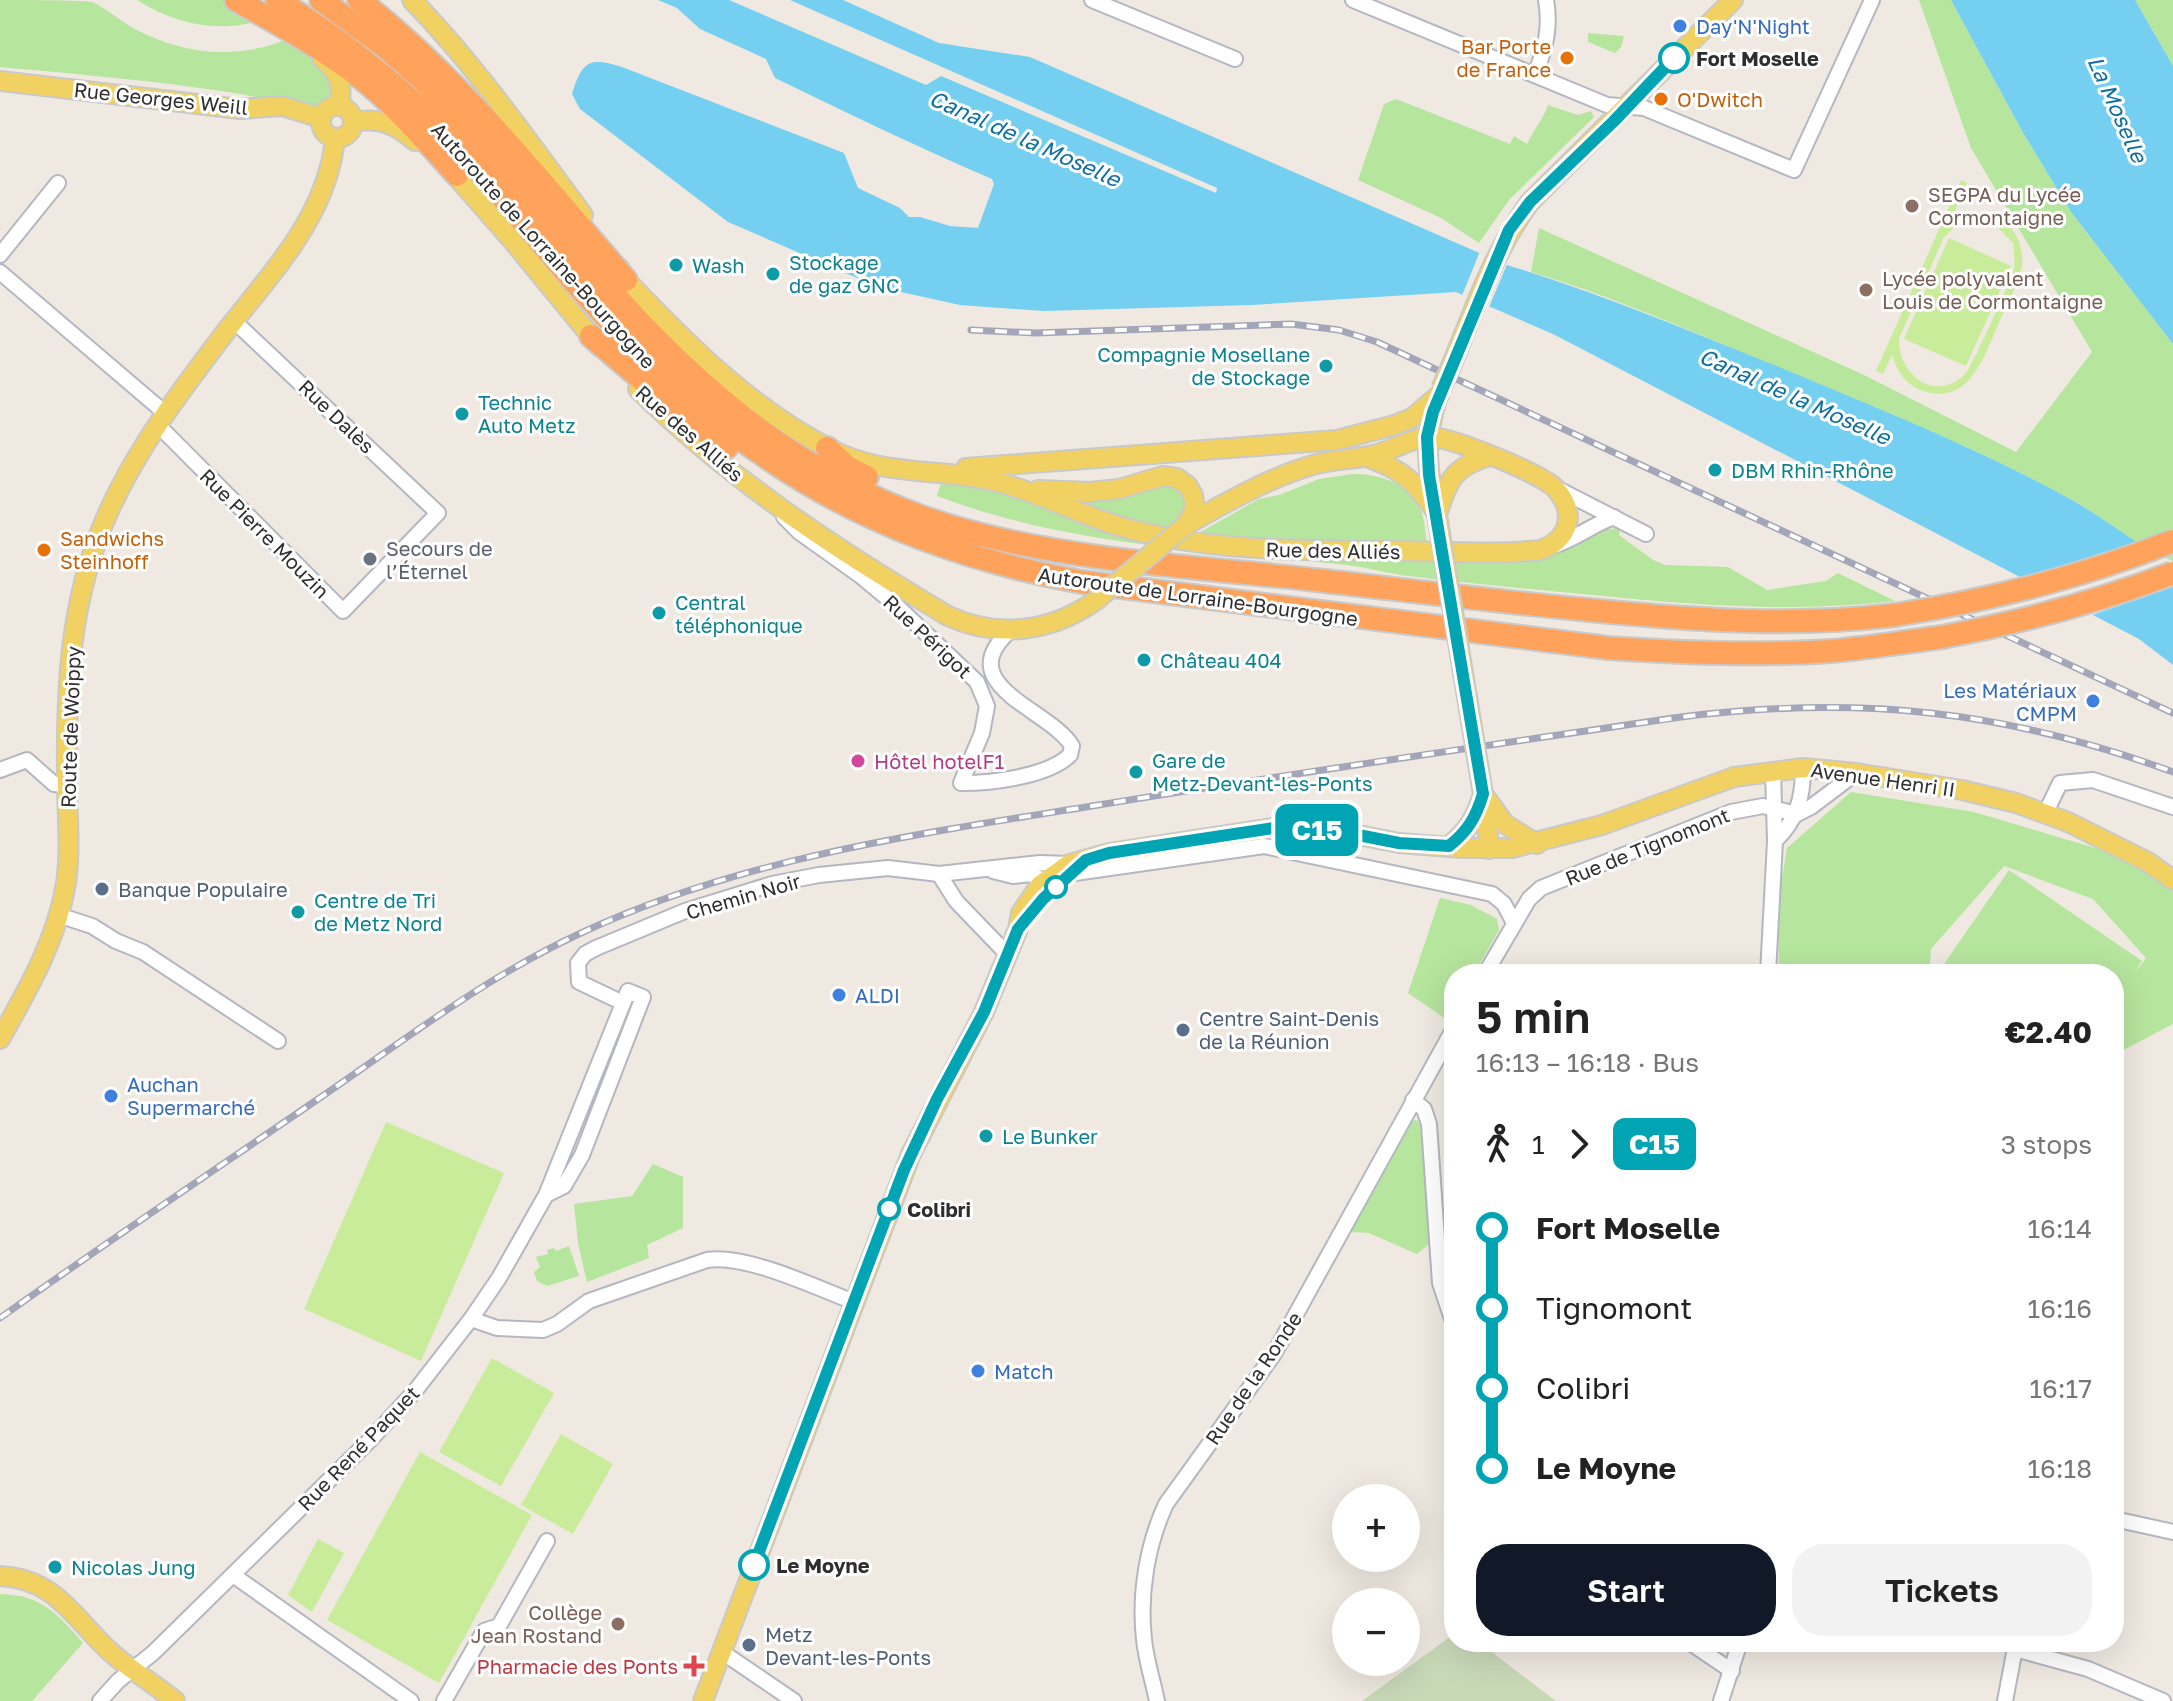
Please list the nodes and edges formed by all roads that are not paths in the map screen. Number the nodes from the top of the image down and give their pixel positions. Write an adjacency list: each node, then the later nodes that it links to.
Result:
1 (236, 0): 11 (highway)
2 (277, 0): 42 (highway, Autoroute de Lorraine-Bourgogne)
3 (321, 0): 45 (highway, Autoroute de Lorraine-Bourgogne)
4 (359, 0): 24 (highway)
5 (412, 0): 24 (main road, Rue des Alliés)
6 (1092, 0): 12 (street)
7 (1353, 0): 13 (street)
8 (1546, 0): 13 (street)
9 (1733, 0): 16 (main road)
10 (1872, 0): 16 (street)
11 (304, 39): 15 (main road); 20 (highway)
12 (1235, 59)
13 (1535, 75): 16 (street)
14 (0, 81): 17 (main road, Rue Georges Weill)
15 (339, 106): 17 (main road); 18 (main road)
16 (1627, 106): 27 (main road, bridge)
17 (321, 118): 19 (main road)
18 (353, 122): 19 (main road); 20 (main road, Rue des Alliés)
19 (335, 138): 25 (main road, Route de Woippy)
20 (457, 175): 26 (main road, Rue des Alliés)
21 (58, 183): 22 (street)
22 (0, 255)
23 (0, 272): 28 (street)
24 (626, 280): 30 (main road, Rue des Alliés)
25 (234, 321): 28 (main road, Route de Woippy); 37 (street, Rue Dalès)
26 (591, 336): 36 (main road, Rue des Alliés); 42 (highway)
27 (1440, 392): 29 (main road); 33 (main road, Rue des Alliés)
28 (162, 419): 37 (street, Rue Pierre Mouzin); 52 (main road, Route de Woippy)
29 (1427, 437): 31 (main road); 32 (main road, Rue des Alliés); 38 (main road)
30 (827, 448): 33 (main road, Rue des Alliés); 45 (highway)
31 (1490, 456): 34 (main road); 38 (main road)
32 (1366, 457): 38 (main road); 40 (main road, Rue des Alliés)
33 (937, 473): 35 (main road, Rue des Alliés)
34 (1554, 487): 39 (street); 44 (main road)
35 (1026, 489): 40 (main road); 44 (main road, Rue des Alliés)
36 (761, 493): 47 (main road, Rue des Alliés); 47 (street, Rue Périgot)
37 (438, 513)
38 (1437, 515): 53 (main road, bridge)
39 (1614, 517): 41 (street); 44 (street)
40 (1186, 525): 47 (main road, Rue des Alliés, bridge)
41 (1646, 534)
42 (925, 541): 46 (highway, Autoroute de Lorraine-Bourgogne, bridge)
43 (2173, 541): 45 (highway, Autoroute de Lorraine-Bourgogne, bridge)
44 (1552, 546)
45 (1123, 559)
46 (2173, 573)
47 (1011, 630)
48 (1803, 768): 50 (main road, Avenue Henri II); 51 (main road, Avenue Henri II); 56 (street)
49 (0, 770): 52 (street)
50 (1773, 770): 54 (street); 59 (main road, Avenue Henri II)
51 (1856, 773): 56 (street); 57 (main road, Avenue Henri II)
52 (67, 785): 67 (main road, Route de Woippy)
53 (1483, 794): 59 (main road); 60 (main road); 61 (main road)
54 (1773, 807): 56 (street, Rue de Tignomont); 58 (street); 68 (street, Rue de Tignomont)
55 (2173, 807): 57 (street)
56 (1797, 814): 58 (street)
57 (2045, 814): 65 (main road, Avenue Henri II)
58 (1775, 841): 71 (street)
59 (1537, 844): 61 (main road, Avenue Henri II)
60 (1449, 846): 61 (main road, Avenue Henri II); 62 (main road, Avenue Henri II)
61 (1489, 849)
62 (1076, 866): 63 (street, Chemin Noir); 66 (main road); 68 (street, Chemin Noir)
63 (985, 869): 64 (street, Chemin Noir); 66 (street, Chemin Noir)
64 (939, 874): 69 (street); 72 (street, Chemin Noir)
65 (2173, 880)
66 (1050, 884): 69 (main road)
67 (58, 915): 74 (main road, Route de Woippy); 75 (street)
68 (1514, 923): 70 (street)
69 (1008, 955): 80 (main road)
70 (1491, 964)
71 (1769, 964)
72 (579, 982): 73 (street, Rue René Paquet)
73 (623, 1003): 78 (street, Rue René Paquet); 78 (street, Rue René Paquet)
74 (0, 1039)
75 (278, 1041)
76 (1444, 1046): 77 (street, Rue de la Ronde)
77 (1413, 1100): 79 (street); 100 (street, Rue de la Ronde)
78 (546, 1195): 81 (street, Rue René Paquet)
79 (1444, 1249)
80 (854, 1302): 81 (street); 87 (main road)
81 (471, 1319): 85 (street, Rue René Paquet)
82 (2124, 1521): 83 (street)
83 (2173, 1532)
84 (547, 1541): 97 (street)
85 (233, 1575): 92 (street, Rue René Paquet); 96 (street)
86 (0, 1576): 92 (main road)
87 (722, 1652): 98 (main road); 99 (street)
88 (1704, 1652): 93 (street)
89 (1737, 1652): 93 (street)
90 (2015, 1652): 102 (street)
91 (2035, 1652): 103 (street)
92 (133, 1669): 94 (street, Rue René Paquet); 95 (main road)
93 (1732, 1671): 101 (street)
94 (100, 1701)
95 (175, 1701)
96 (411, 1701)
97 (444, 1701)
98 (703, 1701)
99 (794, 1701)
100 (1157, 1701)
101 (1721, 1701)
102 (2005, 1701)
103 (2163, 1701)

